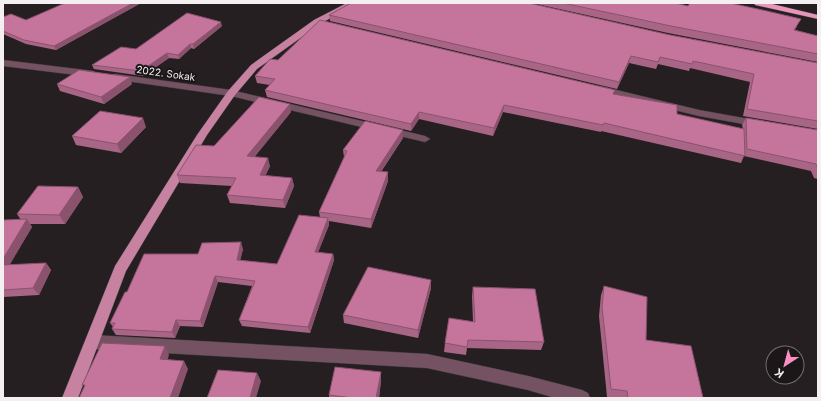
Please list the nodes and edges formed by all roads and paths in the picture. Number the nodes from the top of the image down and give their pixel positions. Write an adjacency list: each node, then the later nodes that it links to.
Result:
1 (353, 3): 4 (main road)
2 (758, 3): 3 (highway)
3 (818, 17)
4 (317, 22): 5 (street); 8 (main road)
5 (332, 25)
6 (3, 63): 8 (street, 2022. Sokak)
7 (592, 87): 9 (street)
8 (231, 94): 10 (street, 2022. Sokak); 11 (main road)
9 (766, 125)
10 (426, 139)
11 (93, 342): 12 (main road); 13 (street)
12 (70, 398)
13 (582, 398)

